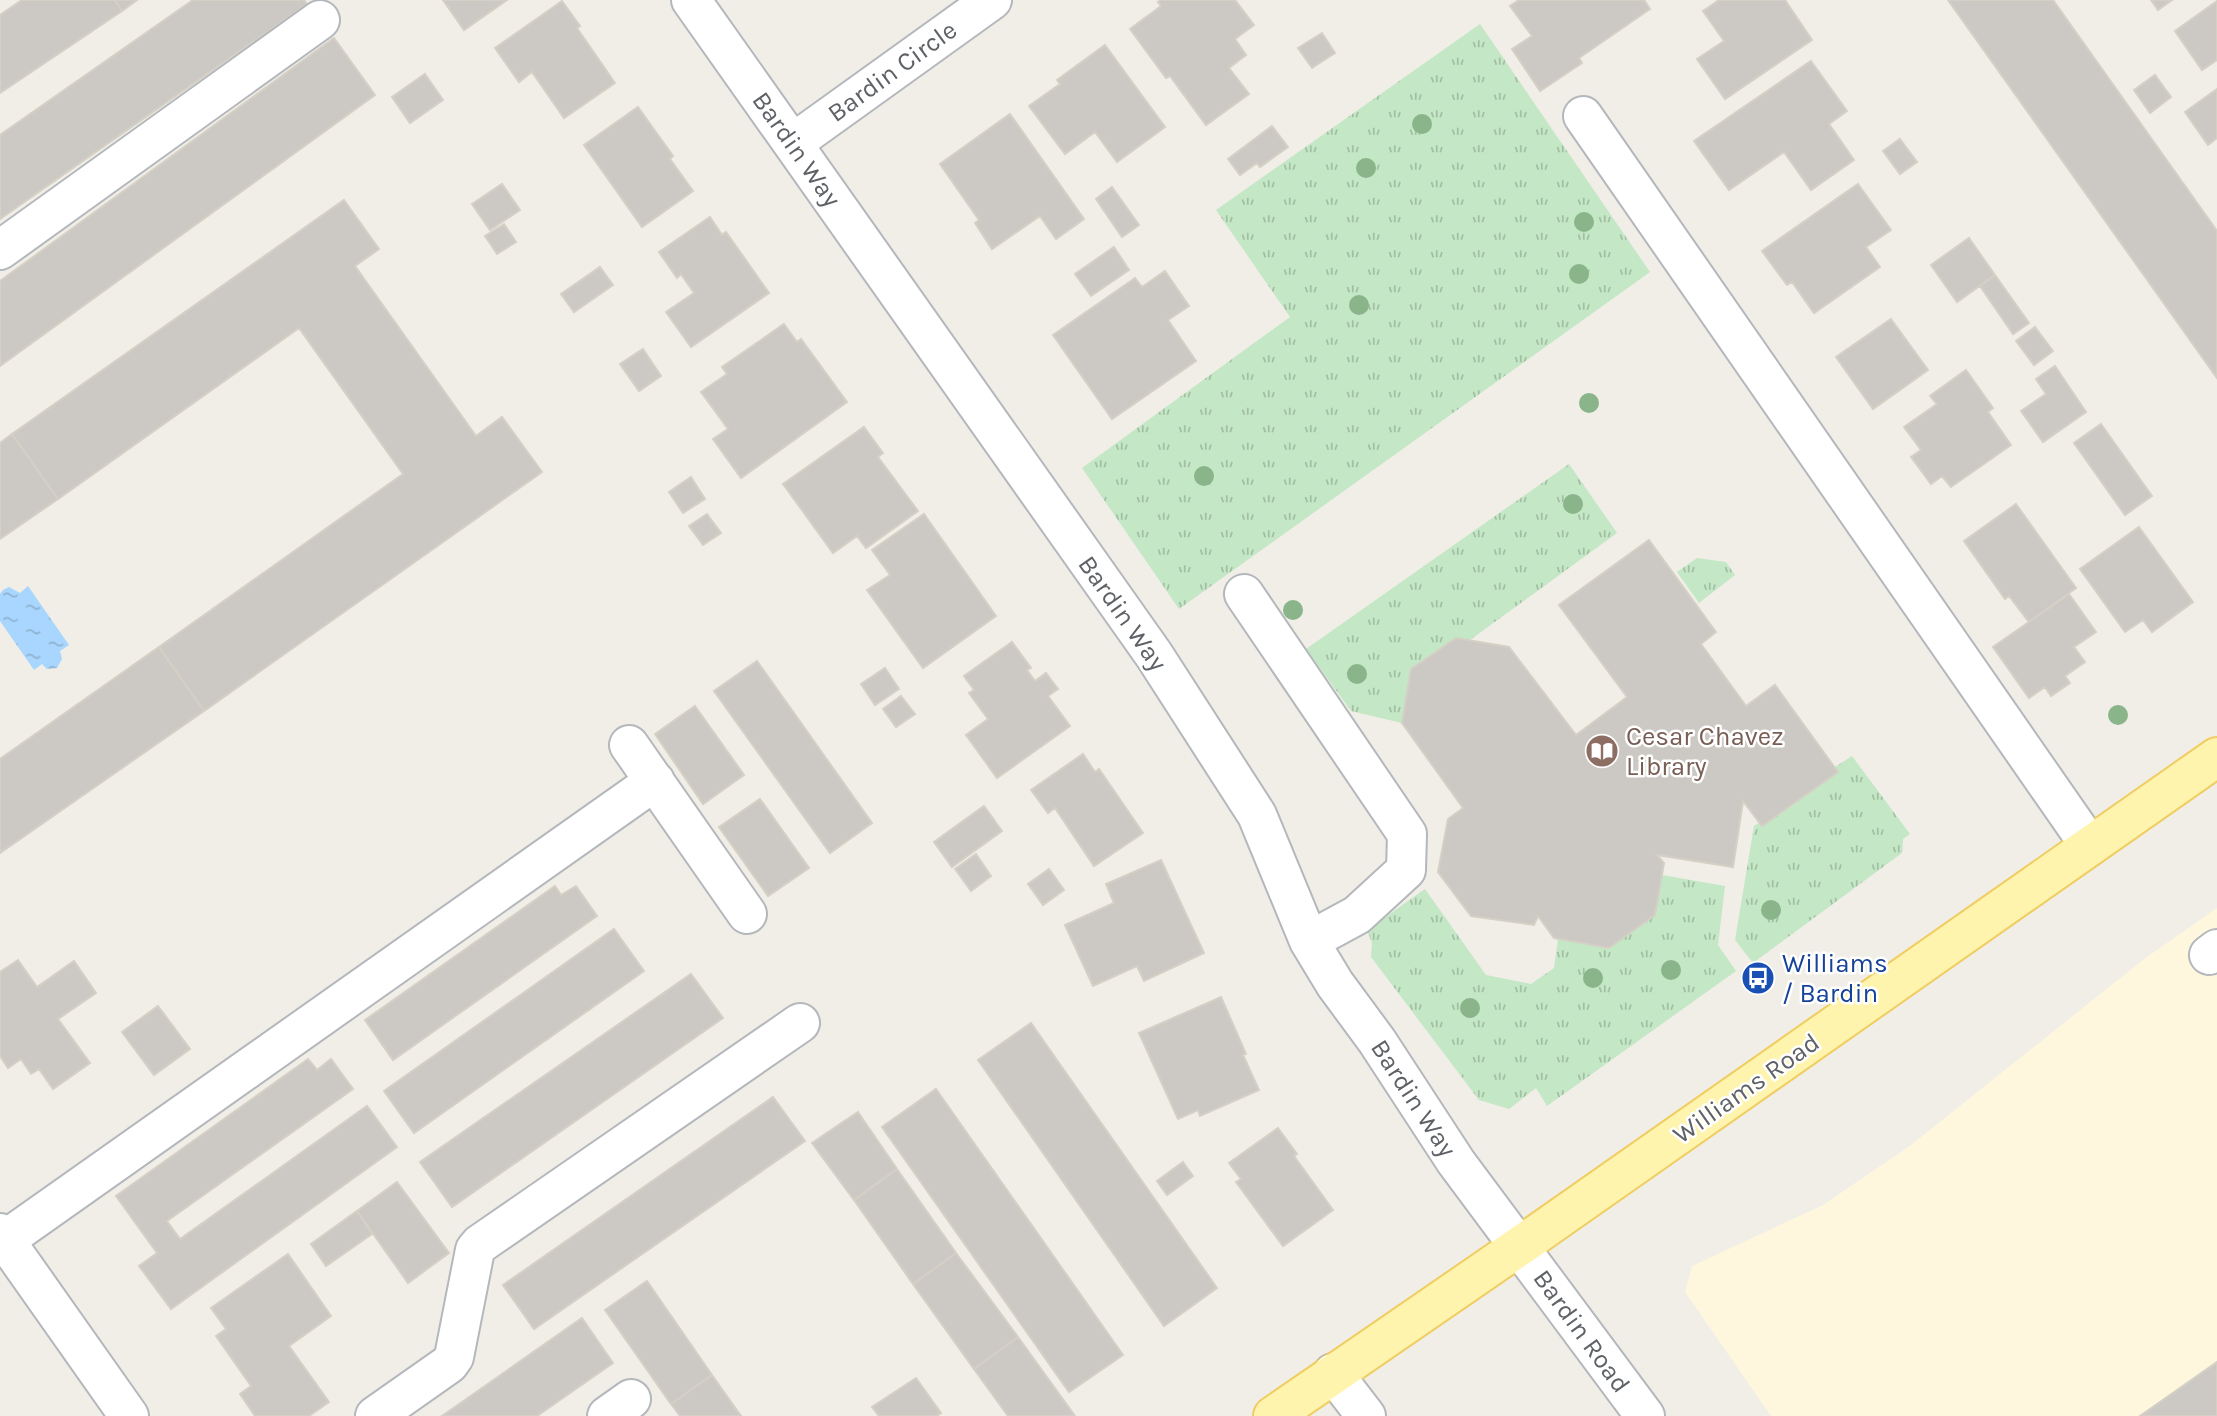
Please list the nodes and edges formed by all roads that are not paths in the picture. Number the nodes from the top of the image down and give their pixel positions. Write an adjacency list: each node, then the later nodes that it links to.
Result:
1 (691, 0): 5 (street, Bardin Way)
2 (992, 0): 5 (street, Bardin Circle)
3 (320, 20): 6 (street)
4 (1583, 116): 11 (street)
5 (793, 143): 13 (street, Bardin Way)
6 (0, 250)
7 (1244, 594): 13 (street)
8 (629, 745): 10 (street)
9 (2217, 757): 11 (main road, Williams Road)
10 (655, 781): 12 (street); 15 (street)
11 (2090, 846): 16 (main road, Williams Road)
12 (747, 914)
13 (1309, 941): 16 (street, Bardin Way)
14 (800, 1023): 19 (street)
15 (2, 1237): 18 (street)
16 (1520, 1246): 17 (main road, Williams Road); 22 (street, Bardin Road)
17 (1333, 1373): 20 (main road, Williams Road); 21 (street)
18 (129, 1416)
19 (375, 1416)
20 (1272, 1416)
21 (1366, 1416)
22 (1645, 1416)

